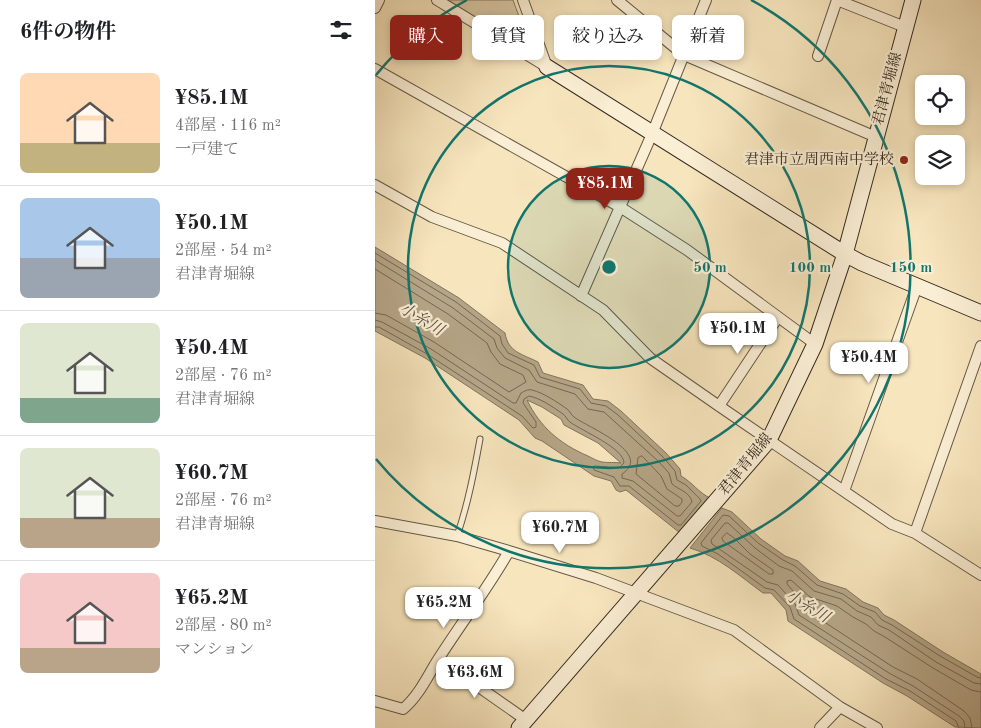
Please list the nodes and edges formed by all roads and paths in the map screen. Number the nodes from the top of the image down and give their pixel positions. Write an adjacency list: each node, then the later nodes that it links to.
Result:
1 (379, 0): 8 (street)
2 (437, 0): 15 (street)
3 (523, 0): 15 (street)
4 (617, 0): 11 (street)
5 (706, 0): 9 (street)
6 (837, 0): 10 (street); 12 (street)
7 (913, 0): 10 (main road, 君津青堀線)
8 (375, 8)
9 (700, 15)
10 (905, 27): 18 (main road, 君津青堀線)
11 (672, 45)
12 (818, 56)
13 (682, 60): 17 (street)
14 (696, 60): 18 (street)
15 (547, 67): 17 (main road)
16 (375, 69): 20 (street)
17 (652, 134): 20 (street); 21 (main road)
18 (876, 137): 21 (main road, 君津青堀線)
19 (375, 185): 23 (street)
20 (620, 207): 23 (street); 25 (street)
21 (845, 254): 22 (main road); 26 (main road, 君津青堀線)
22 (917, 286): 24 (main road); 31 (street)
23 (581, 296): 28 (street)
24 (981, 313)
25 (778, 317): 26 (street); 28 (street)
26 (815, 344): 30 (main road, 君津青堀線)
27 (981, 346): 33 (street)
28 (719, 406): 30 (street)
29 (480, 438): 34 (lane)
30 (769, 440): 31 (street); 37 (main road, 君津青堀線)
31 (844, 490): 33 (street)
32 (375, 521): 34 (street)
33 (915, 533): 36 (street)
34 (457, 536): 35 (street)
35 (509, 551): 37 (street); 38 (street)
36 (981, 575)
37 (634, 593): 40 (street); 41 (main road, 君津青堀線)
38 (439, 659): 39 (street); 41 (street)
39 (375, 701)
40 (841, 707): 42 (street); 43 (street)
41 (522, 724)
42 (820, 728)
43 (877, 728)

